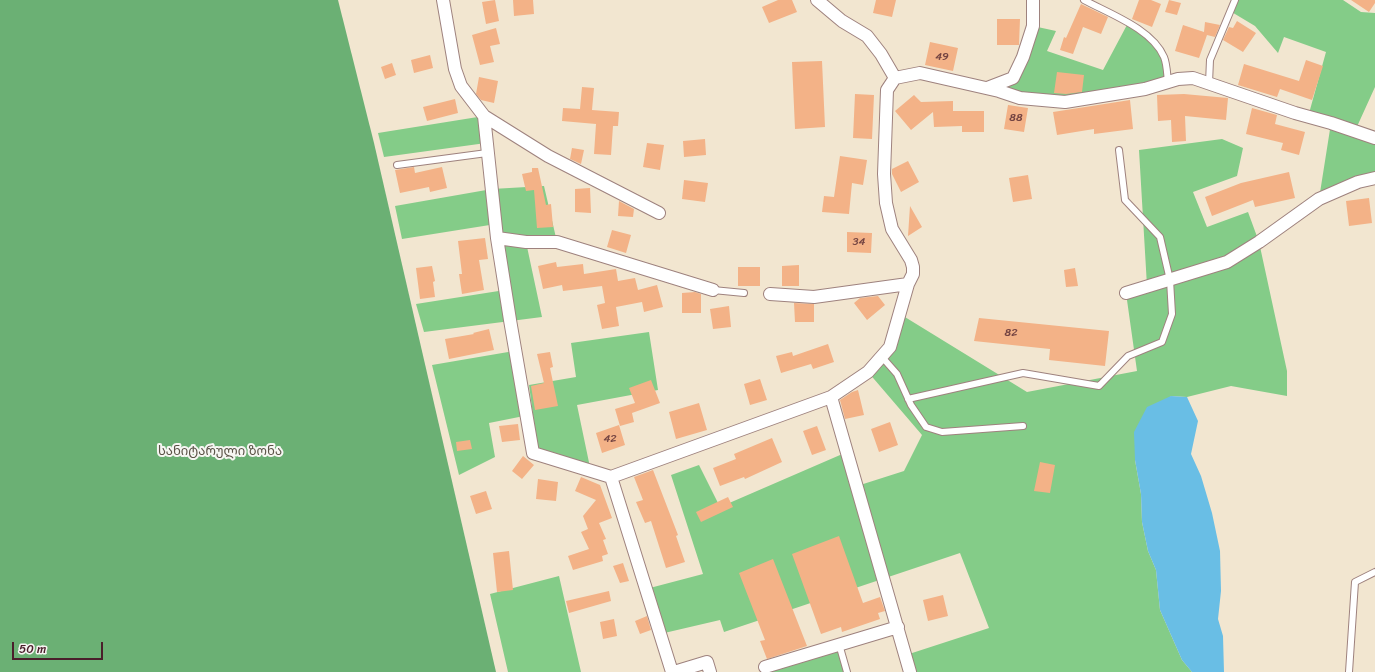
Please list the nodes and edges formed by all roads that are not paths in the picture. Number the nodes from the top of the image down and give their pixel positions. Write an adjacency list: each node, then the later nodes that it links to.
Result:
1 (443, 0): 10 (street)
2 (817, 0): 6 (street)
3 (1033, 0): 9 (street)
4 (1084, 0): 7 (lane)
5 (1234, 0): 8 (lane)
6 (895, 78): 9 (street); 19 (street)
7 (1168, 82): 8 (street); 9 (street)
8 (1209, 83): 11 (street)
9 (987, 88)
10 (484, 116): 13 (street); 16 (street)
11 (1375, 138)
12 (1119, 150): 18 (lane)
13 (488, 153): 14 (lane); 17 (street)
14 (397, 165)
15 (1375, 178): 18 (street)
16 (659, 212)
17 (497, 238): 20 (street); 28 (street)
18 (1170, 280): 22 (street); 26 (lane)
19 (908, 284): 23 (street); 24 (street)
20 (713, 290): 21 (lane)
21 (744, 293)
22 (1126, 293)
23 (770, 294)
24 (882, 356): 25 (street); 26 (lane)
25 (831, 397): 28 (street); 30 (street)
26 (908, 399): 27 (lane)
27 (1023, 426)
28 (611, 477): 33 (street)
29 (1375, 572): 37 (lane)
30 (898, 627): 31 (street); 36 (street)
31 (839, 644): 32 (street); 35 (lane)
32 (765, 667)
33 (673, 672): 34 (street)
34 (710, 672)
35 (847, 672)
36 (910, 672)
37 (1349, 672)

